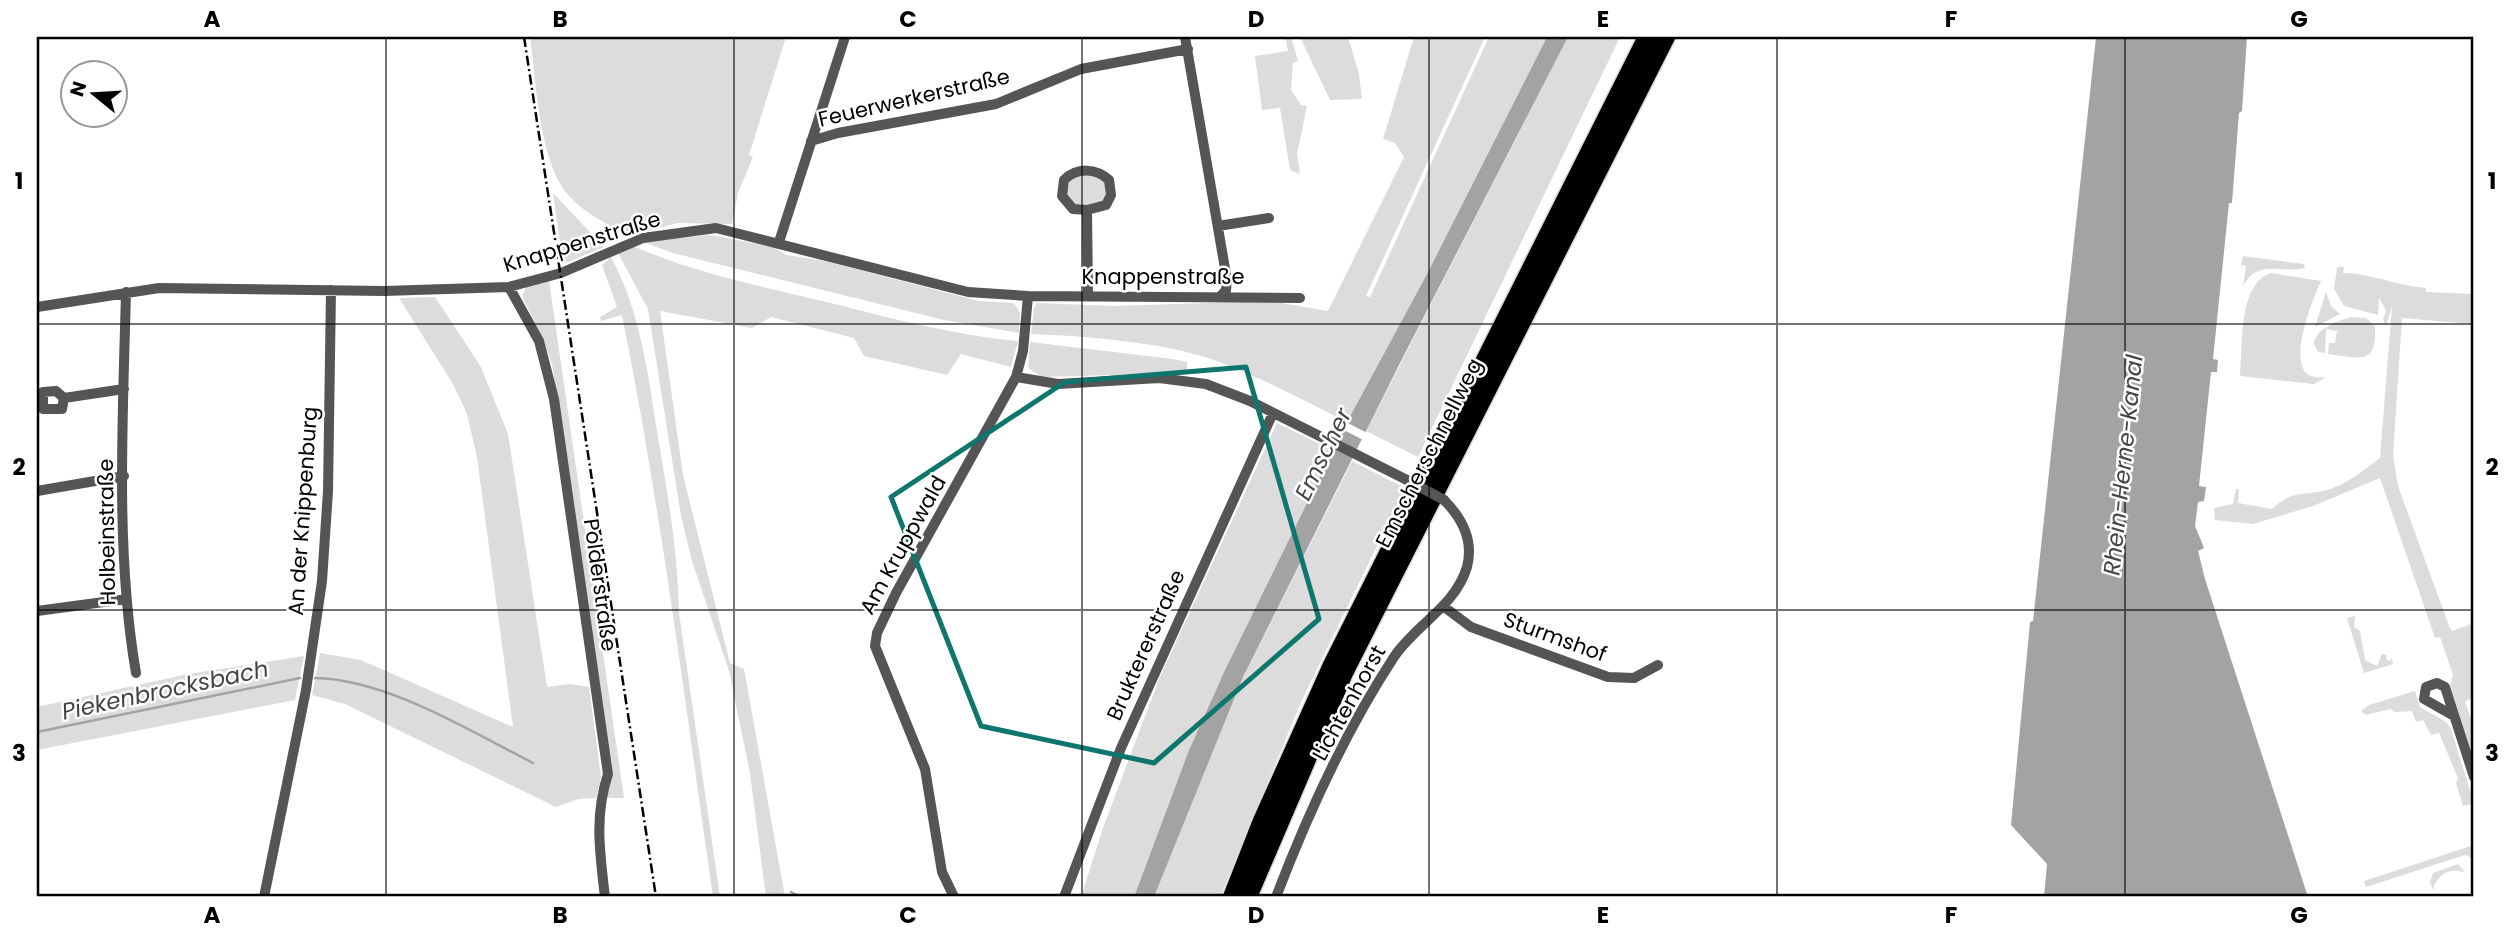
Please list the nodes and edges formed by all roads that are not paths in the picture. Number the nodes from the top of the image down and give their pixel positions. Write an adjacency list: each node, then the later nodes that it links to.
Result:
1 (845, 37): 6 (street)
2 (1185, 37): 5 (street)
3 (1647, 37): 37 (highway, Emscherschnellweg)
4 (1666, 37): 38 (highway, Emscherschnellweg)
5 (1188, 49): 6 (street, Feuerwerkerstraße); 9 (street)
6 (811, 141): 10 (street)
7 (1087, 210): 7 (street); 15 (street)
8 (1269, 218): 9 (street)
9 (1218, 226): 16 (street)
10 (779, 242): 11 (street, Knappenstraße); 14 (street, Knappenstraße)
11 (509, 287): 12 (street, Knappenstraße); 34 (street, Polderstraße)
12 (331, 290): 13 (street, Knappenstraße); 33 (street, An der Knippenburg)
13 (126, 292): 18 (street, Knappenstraße); 20 (street, Holbeinstraße)
14 (1027, 296): 15 (street, Knappenstraße); 19 (street, Am Kruppwald)
15 (1088, 296): 16 (street, Knappenstraße)
16 (1220, 297): 17 (street, Knappenstraße)
17 (1300, 298)
18 (37, 307)
19 (1016, 377): 23 (street, Lichtenhorst); 35 (street, Am Kruppwald)
20 (124, 389): 21 (street); 24 (street, Holbeinstraße)
21 (64, 398): 22 (street); 22 (street)
22 (40, 411)
23 (1273, 413): 27 (street, Lichtenhorst, bridge); 36 (street, Bruktererstraße)
24 (124, 477): 25 (street); 26 (street, Holbeinstraße)
25 (37, 491)
26 (126, 599): 28 (street); 30 (street, Holbeinstraße)
27 (1443, 606): 29 (street, Sturmshof); 39 (street, Lichtenhorst)
28 (37, 611)
29 (1658, 665)
30 (136, 673)
31 (2454, 716): 32 (street)
32 (2474, 778)
33 (264, 897)
34 (605, 897)
35 (954, 897)
36 (1064, 897)
37 (1232, 897)
38 (1248, 897)
39 (1276, 897)

